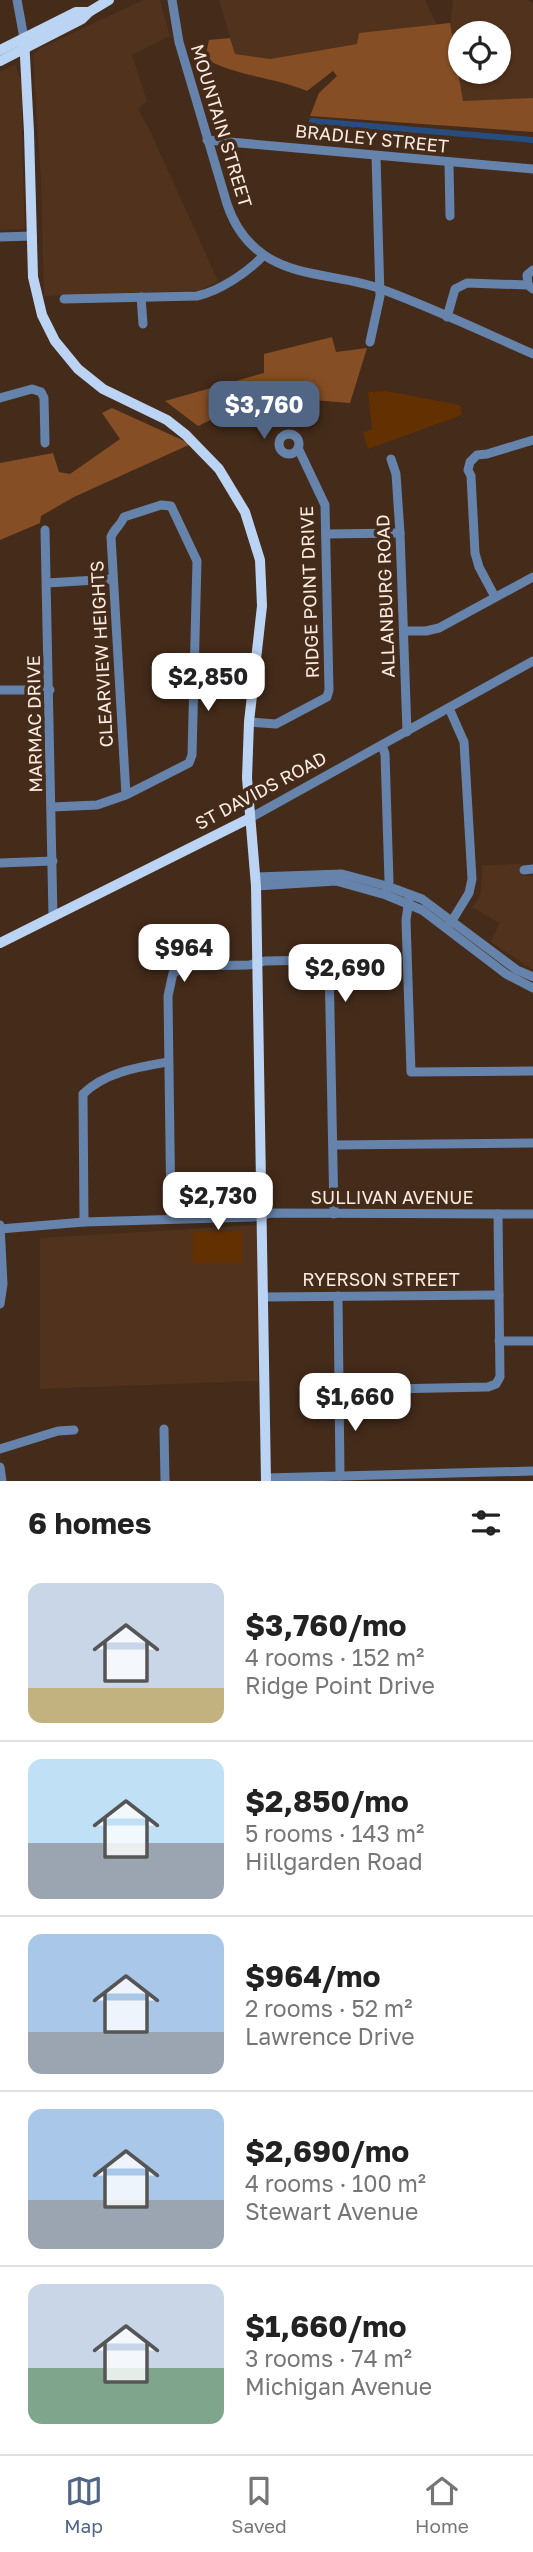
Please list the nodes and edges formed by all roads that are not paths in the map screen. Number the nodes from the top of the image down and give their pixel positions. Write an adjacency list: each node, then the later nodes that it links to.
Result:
1 (17, 0): 4 (street)
2 (109, 0): 4 (main road)
3 (172, 0): 7 (street, MOUNTAIN STREET)
4 (24, 43): 5 (main road); 6 (main road); 12 (main road)
5 (0, 50)
6 (0, 61)
7 (207, 140): 8 (street, BRADLEY STREET); 14 (street, MOUNTAIN STREET)
8 (376, 156): 9 (street, BRADLEY STREET); 17 (street)
9 (449, 163): 10 (street, BRADLEY STREET); 11 (street)
10 (533, 169)
11 (450, 216)
12 (32, 236): 13 (street); 39 (main road)
13 (0, 237)
14 (264, 255): 17 (street, MOUNTAIN STREET); 18 (street)
15 (533, 270): 16 (street)
16 (530, 287): 20 (street)
17 (379, 288): 20 (street, MOUNTAIN STREET); 22 (street)
18 (141, 297): 19 (street); 21 (street)
19 (64, 299)
20 (447, 317): 23 (street, MOUNTAIN STREET)
21 (143, 324)
22 (370, 342)
23 (533, 354)
24 (0, 398): 26 (street)
25 (533, 440): 35 (street)
26 (45, 443)
27 (298, 448): 31 (street, RIDGE POINT DRIVE)
28 (391, 459): 30 (street, ALLANBURG ROAD)
29 (45, 530): 34 (street, MARMAC DRIVE)
30 (400, 533): 31 (street); 36 (street, ALLANBURG ROAD)
31 (326, 534): 43 (street, RIDGE POINT DRIVE)
32 (533, 577): 35 (street)
33 (113, 579): 34 (street); 37 (street, CLEARVIEW HEIGHTS); 46 (street, CLEARVIEW HEIGHTS)
34 (47, 583): 41 (street, MARMAC DRIVE)
35 (495, 597): 36 (street)
36 (404, 631): 44 (street, ALLANBURG ROAD)
37 (195, 657): 39 (street); 46 (street)
38 (532, 663): 42 (street, ST DAVIDS ROAD)
39 (255, 664): 43 (main road)
40 (0, 690): 41 (street)
41 (50, 690): 47 (street, MARMAC DRIVE)
42 (449, 708): 44 (street, ST DAVIDS ROAD); 55 (street)
43 (248, 722): 48 (main road)
44 (407, 732): 45 (street, ST DAVIDS ROAD)
45 (382, 745): 48 (street, ST DAVIDS ROAD); 52 (street)
46 (125, 795): 47 (street)
47 (52, 807): 49 (street, MARMAC DRIVE)
48 (250, 818): 51 (main road); 54 (main road, ST DAVIDS ROAD)
49 (53, 861): 50 (street); 54 (street, MARMAC DRIVE)
50 (0, 863)
51 (256, 881): 52 (street); 57 (main road)
52 (387, 890): 53 (street)
53 (409, 899): 55 (street); 61 (street)
54 (53, 917): 56 (main road, ST DAVIDS ROAD)
55 (449, 925): 58 (street); 59 (street)
56 (0, 943)
57 (258, 963): 60 (street); 63 (street); 67 (main road)
58 (533, 977)
59 (533, 988)
60 (168, 1062): 68 (street); 69 (street)
61 (533, 1071)
62 (533, 1143): 63 (street)
63 (334, 1145): 65 (street)
64 (533, 1213): 66 (street, SULLIVAN AVENUE)
65 (334, 1214): 66 (street, SULLIVAN AVENUE); 67 (street, SULLIVAN AVENUE)
66 (498, 1214): 71 (street)
67 (262, 1215): 68 (street, SULLIVAN AVENUE); 73 (main road)
68 (171, 1218): 69 (street, SULLIVAN AVENUE)
69 (84, 1222): 70 (street, SULLIVAN AVENUE)
70 (0, 1227): 74 (street)
71 (499, 1295): 72 (street, RYERSON STREET); 76 (street)
72 (338, 1296): 73 (street, RYERSON STREET); 77 (street)
73 (263, 1297): 85 (main road)
74 (0, 1304)
75 (533, 1340): 76 (street)
76 (499, 1341): 77 (street)
77 (339, 1390): 83 (street)
78 (164, 1429): 87 (street)
79 (75, 1430): 80 (street)
80 (0, 1449)
81 (0, 1467): 86 (street)
82 (533, 1471): 84 (street)
83 (340, 1476): 84 (street); 85 (street)
84 (439, 1477)
85 (266, 1480)
86 (2, 1481)
87 (165, 1481)

